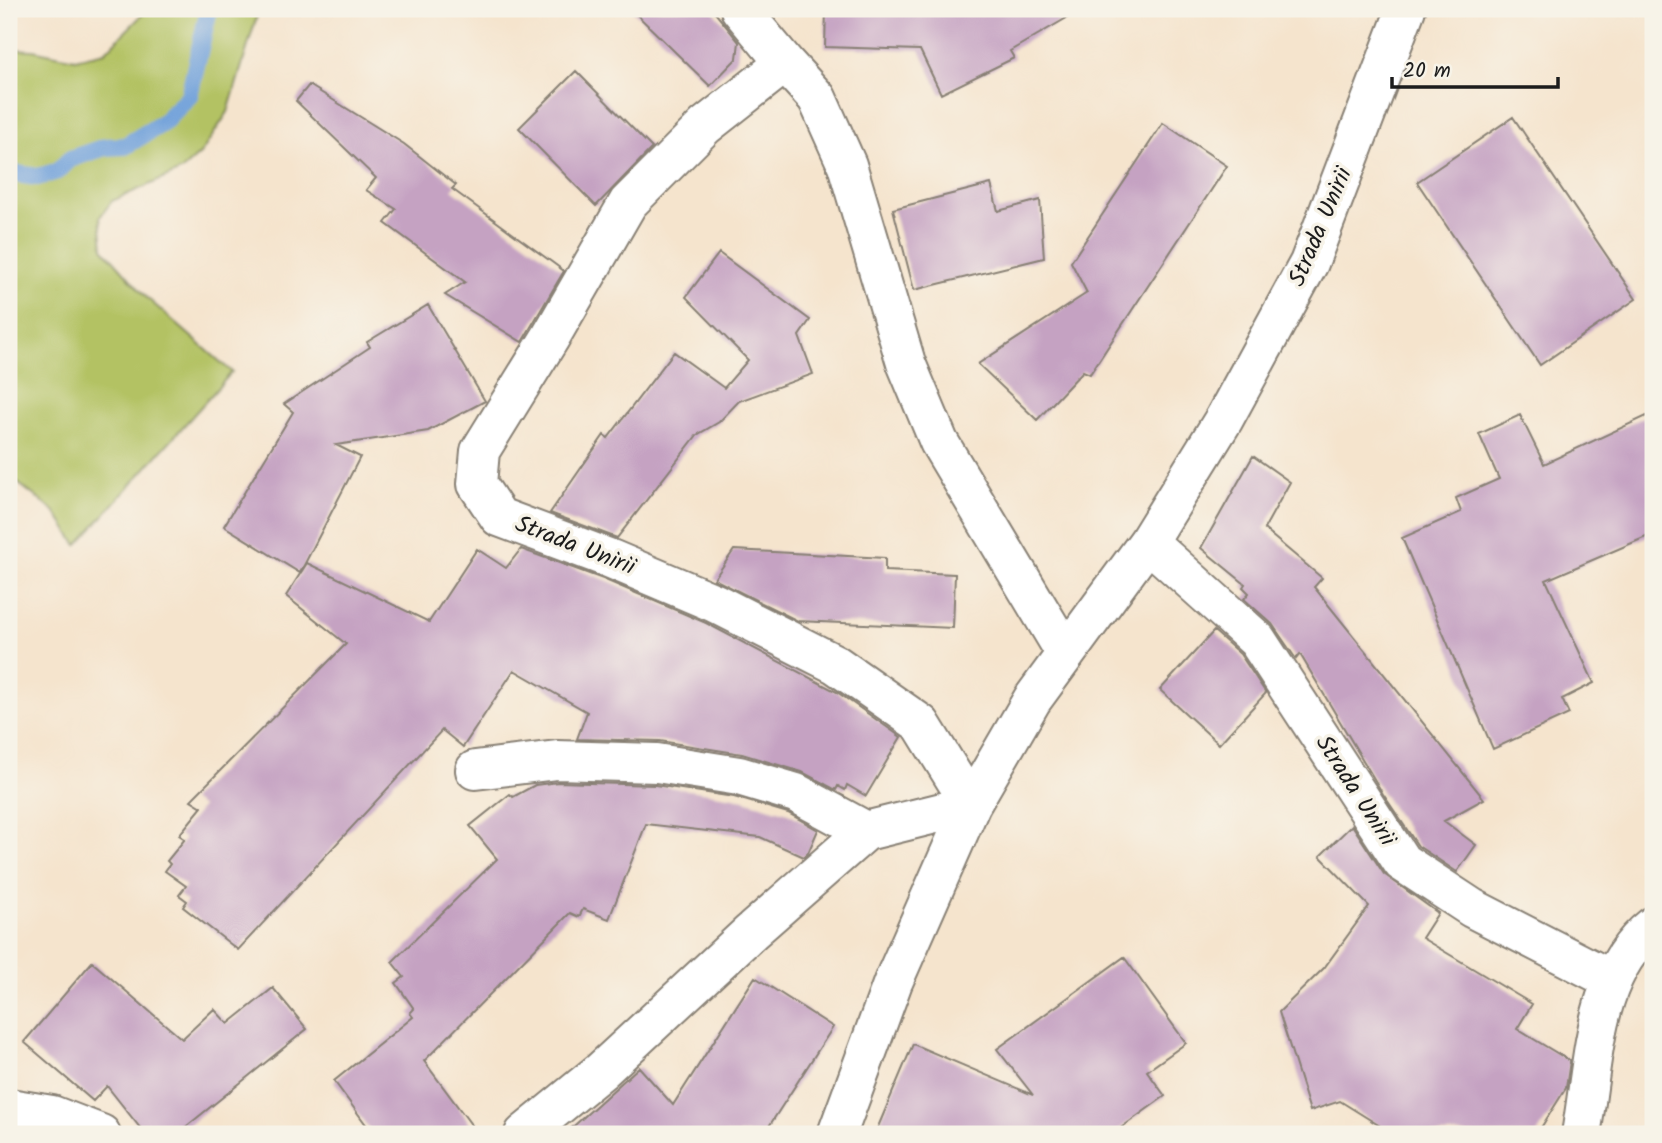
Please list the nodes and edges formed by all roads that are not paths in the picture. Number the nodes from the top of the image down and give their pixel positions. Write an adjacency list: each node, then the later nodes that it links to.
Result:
1 (740, 9): 3 (street)
2 (1406, 9): 4 (street, Strada Unirii)
3 (785, 63): 5 (street); 7 (street, Strada Unirii)
4 (1148, 542): 5 (street, Strada Unirii); 10 (street, Strada Unirii)
5 (1066, 654): 7 (street, Strada Unirii)
6 (475, 770): 8 (street)
7 (971, 805): 8 (street); 14 (street, Strada Unirii)
8 (866, 831): 13 (street)
9 (1653, 926): 10 (street)
10 (1612, 980): 15 (street)
11 (9, 1108): 12 (street)
12 (100, 1134)
13 (524, 1134)
14 (837, 1134)
15 (1581, 1134)

